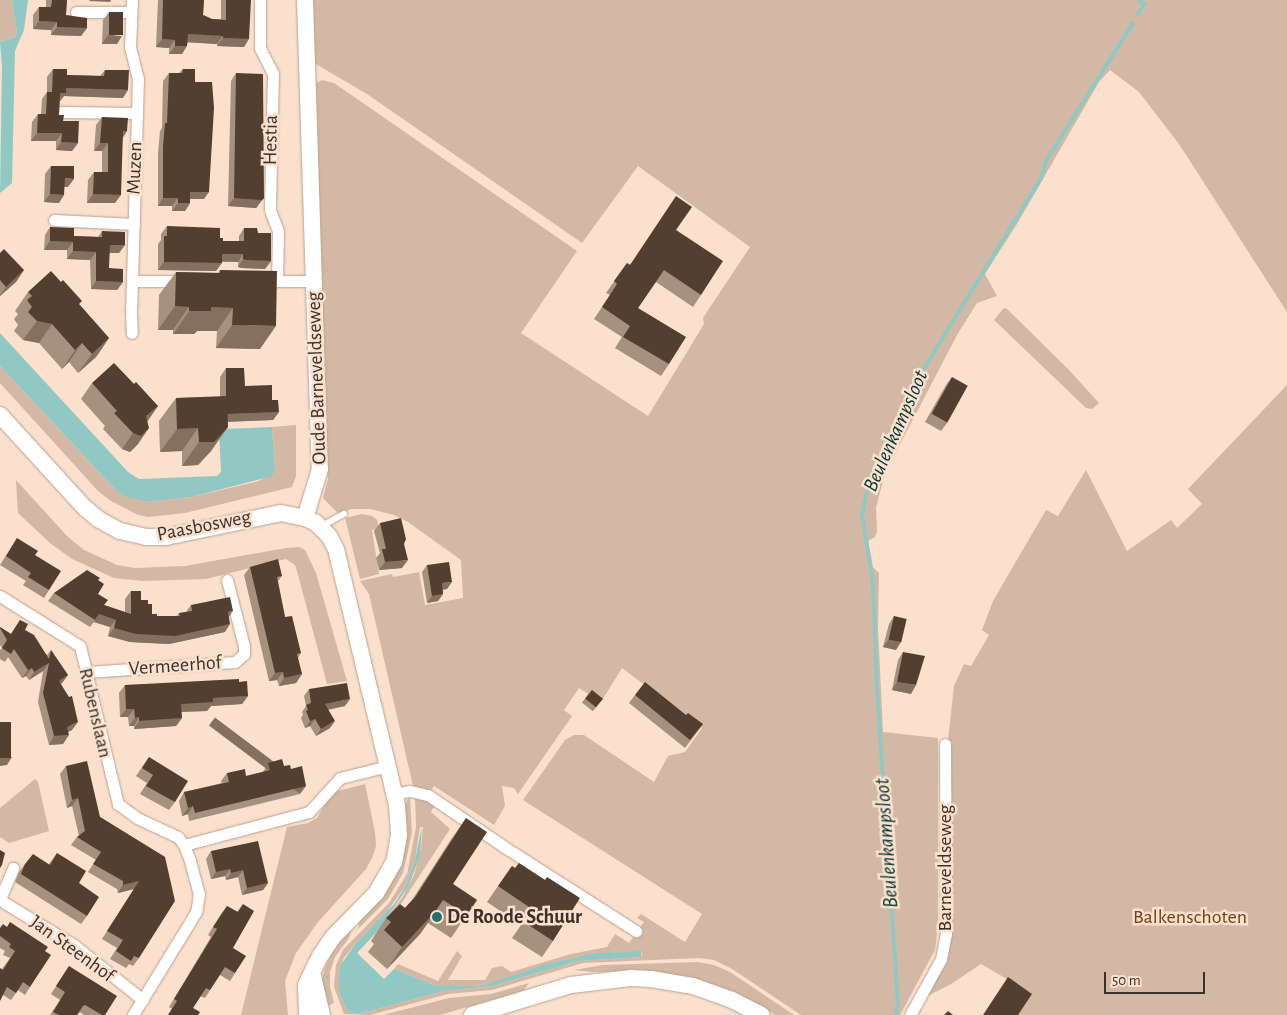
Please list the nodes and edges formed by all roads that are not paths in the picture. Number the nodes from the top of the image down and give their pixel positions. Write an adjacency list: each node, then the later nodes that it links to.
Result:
1 (260, 0): 12 (street, Hestia)
2 (305, 0): 13 (street, Oude Barneveldseweg)
3 (132, 6): 4 (street, Muzen); 6 (street, Muzen)
4 (76, 12)
5 (62, 112): 6 (street, Muzen)
6 (137, 113): 8 (street, Muzen)
7 (54, 220): 8 (street, Muzen)
8 (134, 224): 9 (street, Muzen)
9 (132, 281): 10 (street); 14 (street, Muzen)
10 (200, 281)
11 (258, 281): 12 (street)
12 (278, 281): 13 (street)
13 (314, 281): 17 (street, Oude Barneveldseweg)
14 (132, 333)
15 (0, 415): 17 (street, Paasbosweg)
16 (344, 514): 18 (lane)
17 (305, 518): 18 (street)
18 (320, 527): 23 (street)
19 (227, 580): 21 (street, Vermeerhof)
20 (0, 596): 21 (street, Rubenslaan)
21 (87, 672): 25 (street, Rubenslaan)
22 (945, 744): 36 (street, Barneveldseweg)
23 (388, 766): 24 (street); 25 (street)
24 (394, 794): 28 (street); 29 (street)
25 (181, 841): 30 (street)
26 (13, 868): 27 (street, Jan Steenhof)
27 (0, 899): 30 (street, Jan Steenhof)
28 (636, 931)
29 (313, 974): 32 (street); 33 (street)
30 (142, 1000): 31 (street)
31 (133, 1015)
32 (308, 1015)
33 (322, 1015)
34 (472, 1015): 35 (street)
35 (761, 1015)
36 (910, 1015)

